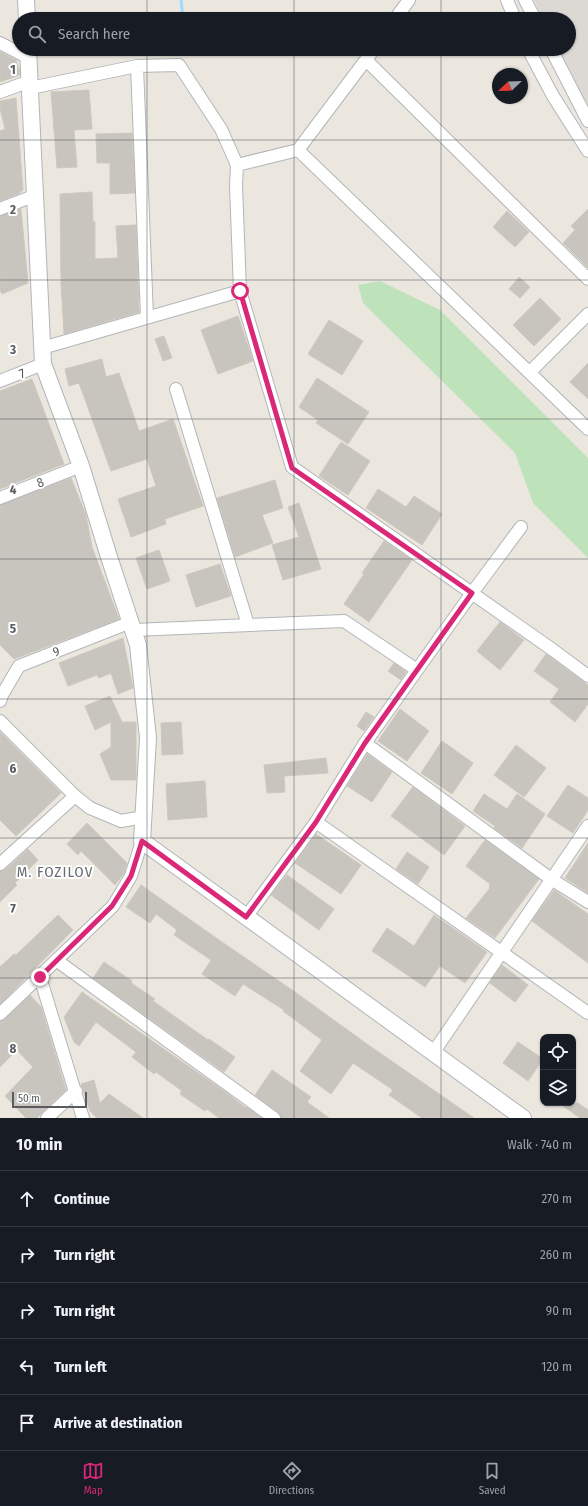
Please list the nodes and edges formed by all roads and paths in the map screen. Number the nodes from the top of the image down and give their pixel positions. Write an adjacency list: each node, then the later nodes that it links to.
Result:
1 (26, 0): 5 (street)
2 (409, 0): 6 (street)
3 (507, 0): 7 (street)
4 (525, 0): 8 (street)
5 (27, 12)
6 (400, 12)
7 (512, 12)
8 (531, 12)
9 (0, 43): 10 (street)
10 (12, 48)
11 (29, 56): 17 (street)
12 (369, 56): 15 (street)
13 (532, 56): 21 (street)
14 (555, 56): 19 (street)
15 (366, 60): 20 (street); 25 (street)
16 (137, 66): 17 (street); 22 (street); 28 (street)
17 (30, 84): 18 (street); 23 (street)
18 (0, 92)
19 (588, 121)
20 (298, 150): 22 (street); 31 (street)
21 (588, 151)
22 (237, 165): 26 (street)
23 (36, 195): 24 (street); 29 (street)
24 (0, 209)
25 (588, 279)
26 (240, 291): 28 (street); 38 (street)
27 (588, 314): 31 (street)
28 (148, 317): 29 (street)
29 (42, 348): 30 (street)
30 (43, 364): 32 (street, 7); 35 (street)
31 (530, 372): 34 (street)
32 (0, 381)
33 (176, 389): 39 (street)
34 (588, 429)
35 (81, 466): 36 (street, 8); 40 (street)
36 (0, 498)
37 (521, 527): 38 (street)
38 (472, 593): 41 (street); 42 (street)
39 (248, 625): 40 (street, 9); 41 (street, 9)
40 (132, 626): 43 (street, 9); 47 (street)
41 (417, 670): 45 (street)
42 (588, 676)
43 (0, 701)
44 (0, 722): 46 (street)
45 (365, 743): 48 (street); 52 (street)
46 (75, 796): 47 (street); 51 (street)
47 (144, 817): 50 (street)
48 (316, 822): 54 (street); 55 (street)
49 (588, 826): 52 (street)
50 (142, 841): 54 (street); 56 (street)
51 (0, 864)
52 (551, 879): 53 (street); 55 (street)
53 (588, 902)
54 (246, 917): 60 (street)
55 (501, 952): 58 (street); 60 (street)
56 (56, 960): 57 (street); 64 (street)
57 (40, 977): 59 (street); 61 (street)
58 (588, 1013)
59 (0, 1014)
60 (433, 1053): 65 (street)
61 (76, 1091): 62 (street); 63 (street)
62 (85, 1116)
63 (47, 1118)
64 (274, 1118)
65 (523, 1118)

